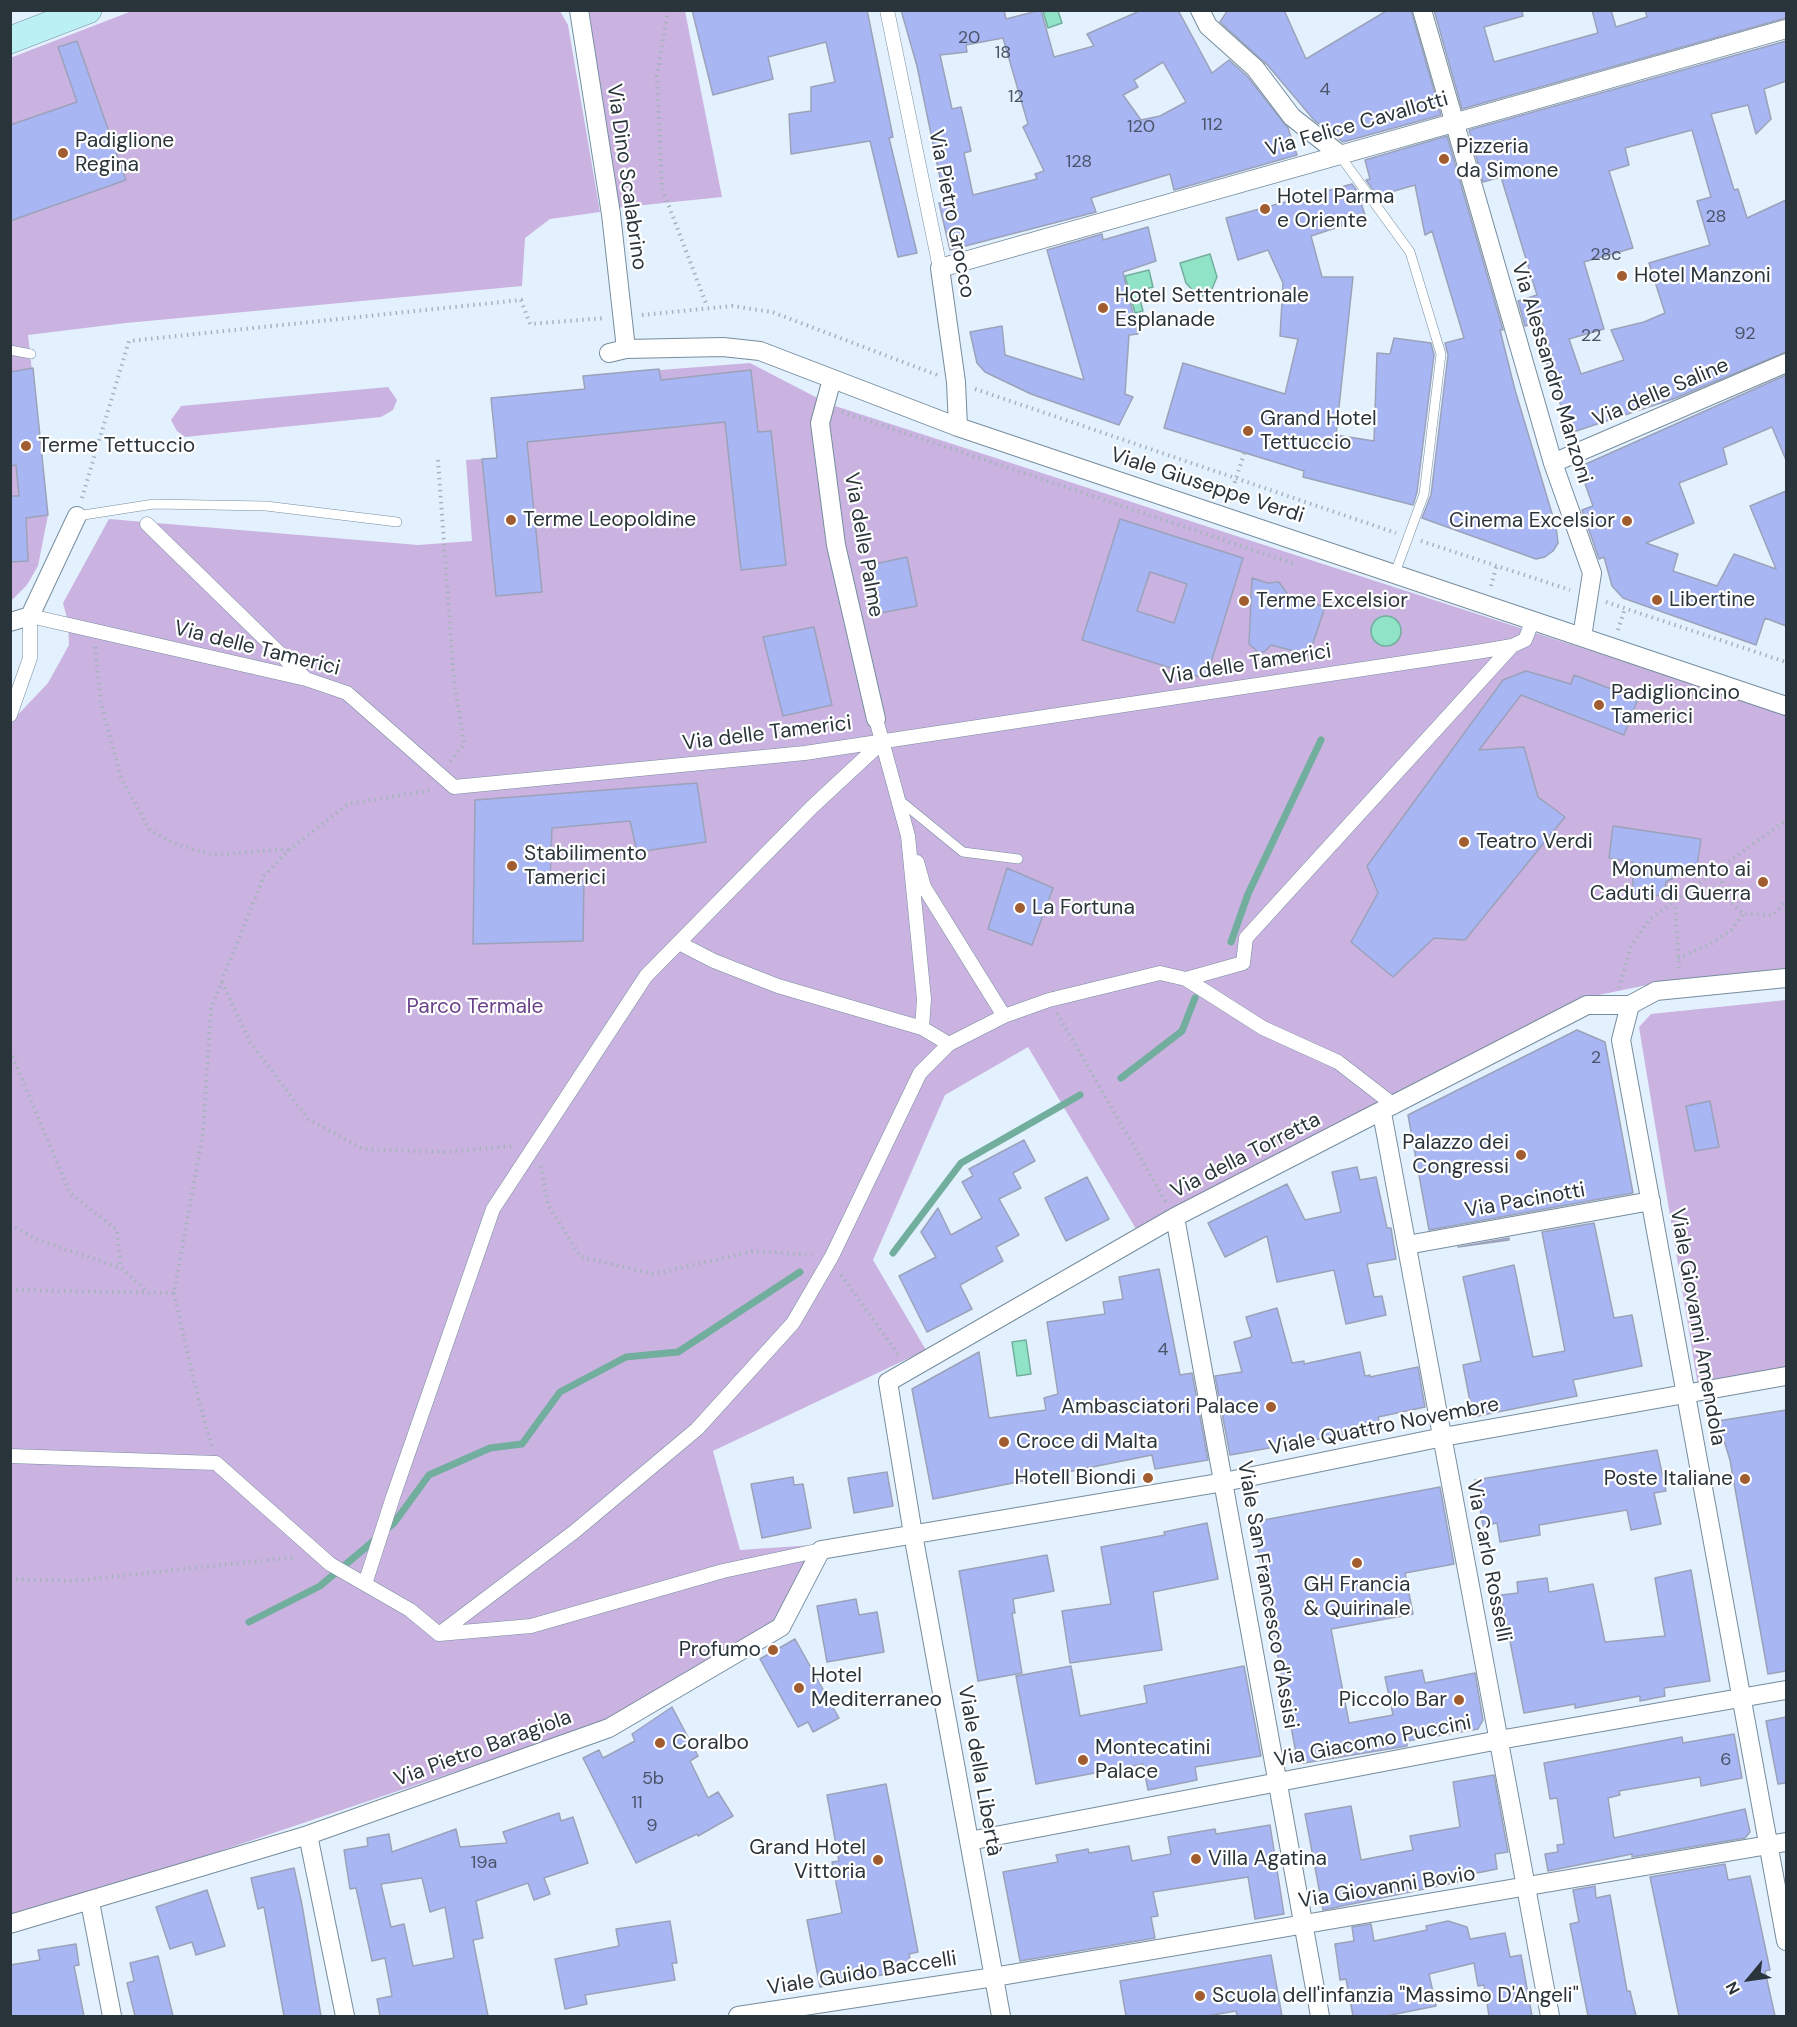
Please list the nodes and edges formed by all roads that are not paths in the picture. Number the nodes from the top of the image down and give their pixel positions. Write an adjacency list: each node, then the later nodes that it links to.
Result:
1 (88, 10): 7 (main road)
2 (579, 10): 12 (street, Via Dino Scalabrino)
3 (887, 10): 10 (street, Via Pietro Grocco)
4 (1200, 10): 9 (street)
5 (1422, 10): 8 (street, Via Alessandro Manzoni)
6 (1786, 29): 8 (street, Via Felice Cavallotti)
7 (10, 40)
8 (1453, 122): 9 (street, Via Felice Cavallotti); 17 (street, Via Alessandro Manzoni)
9 (1338, 153): 10 (street, Via Felice Cavallotti); 21 (lane)
10 (940, 268): 16 (street, Via Pietro Grocco)
11 (10, 350): 13 (lane)
12 (617, 351): 15 (street, Viale Giuseppe Verdi)
13 (31, 354)
14 (1786, 363): 17 (street, Via delle Saline)
15 (832, 379): 16 (street, Viale Giuseppe Verdi); 30 (street, Via delle Palme)
16 (957, 427): 21 (street, Viale Giuseppe Verdi)
17 (1553, 464): 25 (street, Via Alessandro Manzoni)
18 (77, 516): 19 (lane); 22 (street)
19 (397, 522)
20 (147, 524): 27 (street)
21 (1395, 573): 23 (street, Viale Giuseppe Verdi)
22 (30, 616): 24 (street); 27 (street, Via delle Tamerici); 29 (street)
23 (1533, 620): 25 (street, Viale Giuseppe Verdi); 26 (street)
24 (10, 622)
25 (1582, 637): 28 (street, Viale Giuseppe Verdi)
26 (1512, 646): 31 (street, Via delle Tamerici); 37 (street)
27 (306, 679): 31 (street, Via delle Tamerici)
28 (1786, 705)
29 (10, 715)
30 (876, 719): 31 (street)
31 (882, 742): 32 (street); 35 (street)
32 (898, 799): 33 (street); 34 (lane)
33 (908, 836): 39 (street); 40 (street)
34 (1018, 859)
35 (679, 944): 40 (street); 53 (street)
36 (1786, 978): 38 (street, Via della Torretta)
37 (1186, 979): 39 (street); 42 (street)
38 (1622, 1005): 42 (street, Via della Torretta); 43 (street, Viale Giovanni Amendola)
39 (1004, 1016): 41 (street)
40 (922, 1028): 41 (street)
41 (950, 1044): 54 (street)
42 (1389, 1110): 44 (street, Via della Torretta); 45 (street, Via Carlo Rosselli)
43 (1651, 1201): 45 (street, Via Pacinotti); 47 (street, Viale Giovanni Amendola)
44 (1175, 1217): 50 (street, Viale San Francesco d'Assisi); 51 (street, Via della Torretta)
45 (1407, 1245): 48 (street, Via Carlo Rosselli)
46 (1786, 1376): 47 (street, Viale Quattro Novembre)
47 (1687, 1393): 48 (street, Viale Quattro Novembre); 56 (street, Viale Giovanni Amendola)
48 (1443, 1437): 50 (street, Viale Quattro Novembre); 57 (street, Via Carlo Rosselli)
49 (10, 1456): 53 (street)
50 (1224, 1482): 51 (street, Viale Quattro Novembre); 58 (street, Viale San Francesco d'Assisi)
51 (913, 1534): 52 (street); 60 (street, Viale della Libertà)
52 (821, 1550): 54 (street); 59 (street, Via Pietro Baragiola)
53 (365, 1584): 54 (street)
54 (440, 1634)
55 (1786, 1690): 56 (street, Via Giacomo Puccini)
56 (1743, 1698): 57 (street, Via Giacomo Puccini); 61 (street, Viale Giovanni Amendola)
57 (1499, 1740): 58 (street, Via Giacomo Puccini); 62 (street, Via Carlo Rosselli)
58 (1279, 1784): 60 (street, Via Giacomo Puccini); 65 (street, Viale San Francesco d'Assisi)
59 (308, 1835): 63 (street, Via Pietro Baragiola); 70 (street)
60 (969, 1841): 67 (street, Viale della Libertà)
61 (1778, 1843): 62 (street, Via Giovanni Bovio); 66 (street, Viale Giovanni Amendola)
62 (1526, 1888): 65 (street, Via Giovanni Bovio); 74 (street, Via Carlo Rosselli)
63 (90, 1902): 64 (street, Via Pietro Baragiola); 69 (street)
64 (10, 1924)
65 (1302, 1924): 67 (street, Via Giovanni Bovio); 73 (street, Viale San Francesco d'Assisi)
66 (1786, 1941)
67 (994, 1977): 68 (street, Viale Guido Baccelli); 72 (street, Viale della Libertà)
68 (776, 2013): 71 (street, Viale Guido Baccelli)
69 (112, 2016)
70 (345, 2016)
71 (738, 2016)
72 (1001, 2016)
73 (1320, 2016)
74 (1550, 2016)

